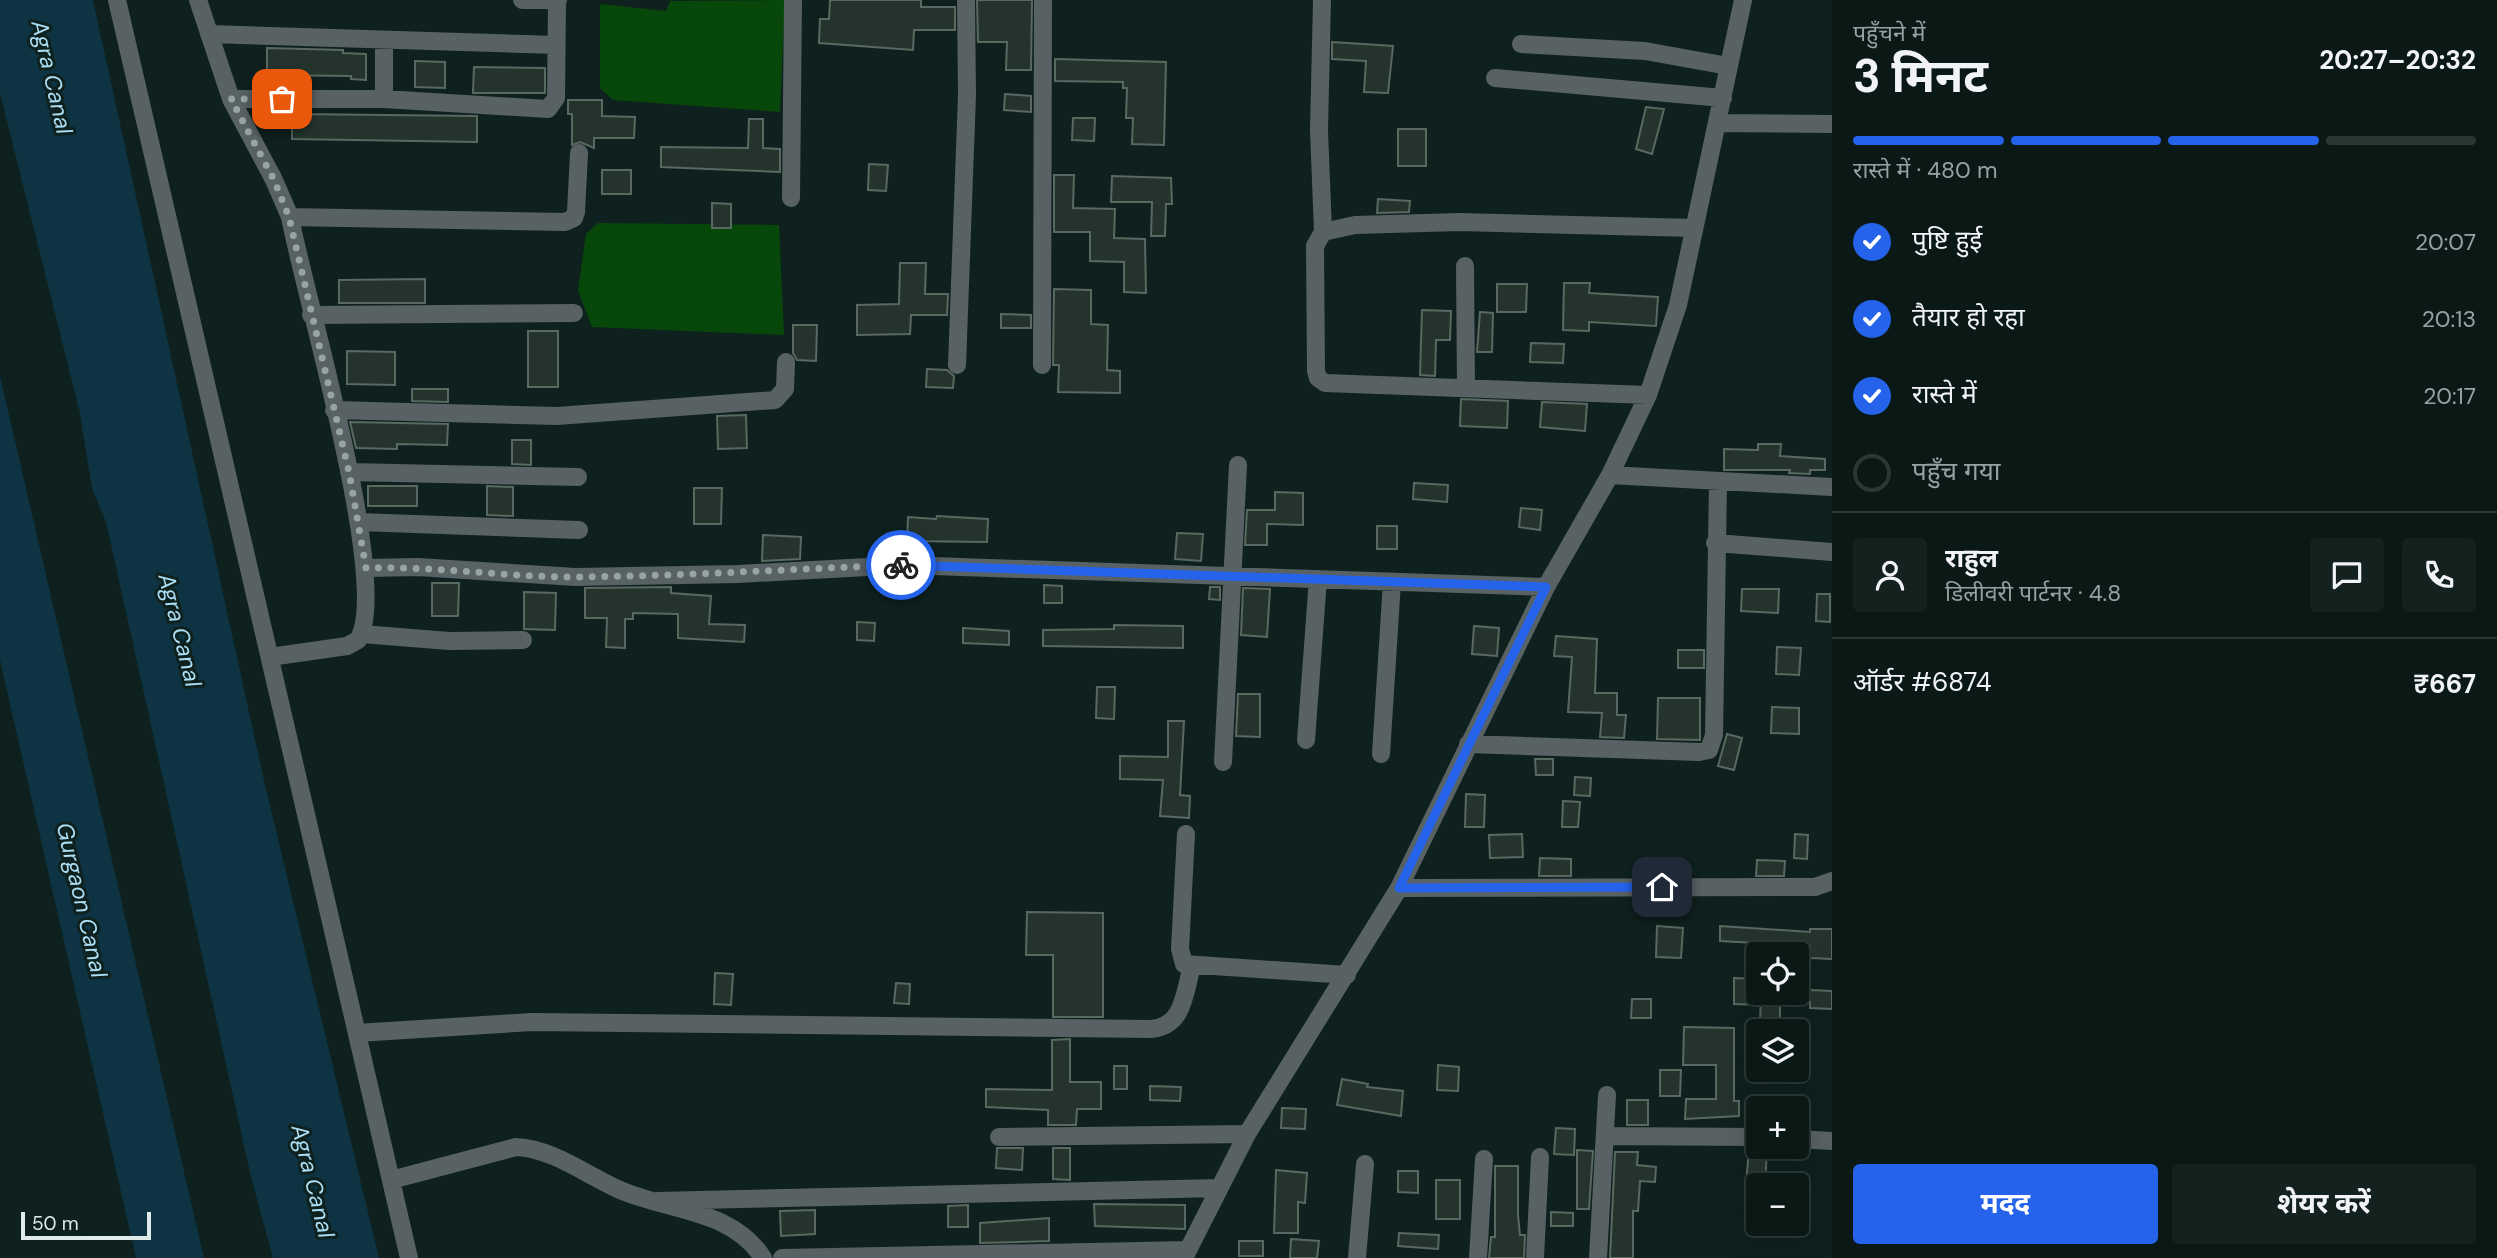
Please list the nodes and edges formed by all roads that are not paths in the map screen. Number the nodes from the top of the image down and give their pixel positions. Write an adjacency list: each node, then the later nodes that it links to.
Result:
1 (117, 0): 52 (street)
2 (198, 0): 10 (street)
3 (522, 0): 9 (street)
4 (793, 0): 22 (street)
5 (966, 0): 30 (street)
6 (1043, 0): 31 (street)
7 (1322, 0): 25 (street)
8 (1743, 0): 14 (street)
9 (557, 1): 13 (street)
10 (209, 34): 11 (street); 17 (street)
11 (384, 40): 13 (street); 18 (street)
12 (1521, 44): 14 (street)
13 (555, 45): 18 (street)
14 (1728, 66): 16 (street)
15 (1496, 78): 16 (street)
16 (1723, 98): 19 (street)
17 (231, 99): 18 (street); 23 (street)
18 (384, 99)
19 (1718, 123): 20 (street); 24 (street)
20 (1832, 124)
21 (579, 153): 23 (street)
22 (791, 198)
23 (289, 217): 28 (street)
24 (1694, 228): 25 (street); 33 (street)
25 (1323, 232): 32 (street)
26 (1465, 266): 32 (street)
27 (574, 313): 28 (street)
28 (311, 315): 34 (street)
29 (786, 362): 34 (street)
30 (957, 365)
31 (1042, 365)
32 (1466, 387): 33 (street)
33 (1648, 395): 37 (street)
34 (334, 410): 36 (street)
35 (1238, 465): 46 (street)
36 (349, 472): 38 (street); 41 (street)
37 (1610, 475): 39 (street); 49 (street)
38 (578, 477)
39 (1718, 482): 40 (street); 43 (street)
40 (1832, 487)
41 (359, 522): 42 (street); 45 (street)
42 (579, 530)
43 (1715, 543): 44 (street); 54 (street)
44 (1832, 552)
45 (366, 568): 46 (street); 50 (street)
46 (1234, 579): 47 (street); 56 (street)
47 (1318, 579): 48 (street); 53 (street)
48 (1392, 582): 49 (street); 55 (street)
49 (1546, 587): 54 (street)
50 (362, 634): 51 (street); 52 (street)
51 (523, 640)
52 (270, 657): 62 (street)
53 (1306, 740)
54 (1468, 744): 59 (street)
55 (1381, 754)
56 (1223, 762)
57 (1186, 834): 60 (street)
58 (1832, 881): 59 (street)
59 (1399, 888): 61 (street)
60 (1192, 966): 61 (street); 62 (street)
61 (1347, 975): 64 (street)
62 (357, 1034): 73 (street)
63 (1607, 1095): 65 (street)
64 (1247, 1134): 66 (street); 74 (street)
65 (1605, 1136): 67 (street); 83 (street)
66 (999, 1137)
67 (1746, 1137)
68 (1809, 1139): 69 (street)
69 (1832, 1140)
70 (1540, 1157): 82 (street)
71 (1484, 1159): 81 (street)
72 (1365, 1164): 80 (street)
73 (391, 1180): 75 (street); 77 (street)
74 (1219, 1188): 75 (street); 76 (street)
75 (657, 1200): 78 (street)
76 (1186, 1254): 79 (street)
77 (409, 1258)
78 (763, 1258)
79 (782, 1258)
80 (1357, 1258)
81 (1478, 1258)
82 (1535, 1258)
83 (1598, 1258)

